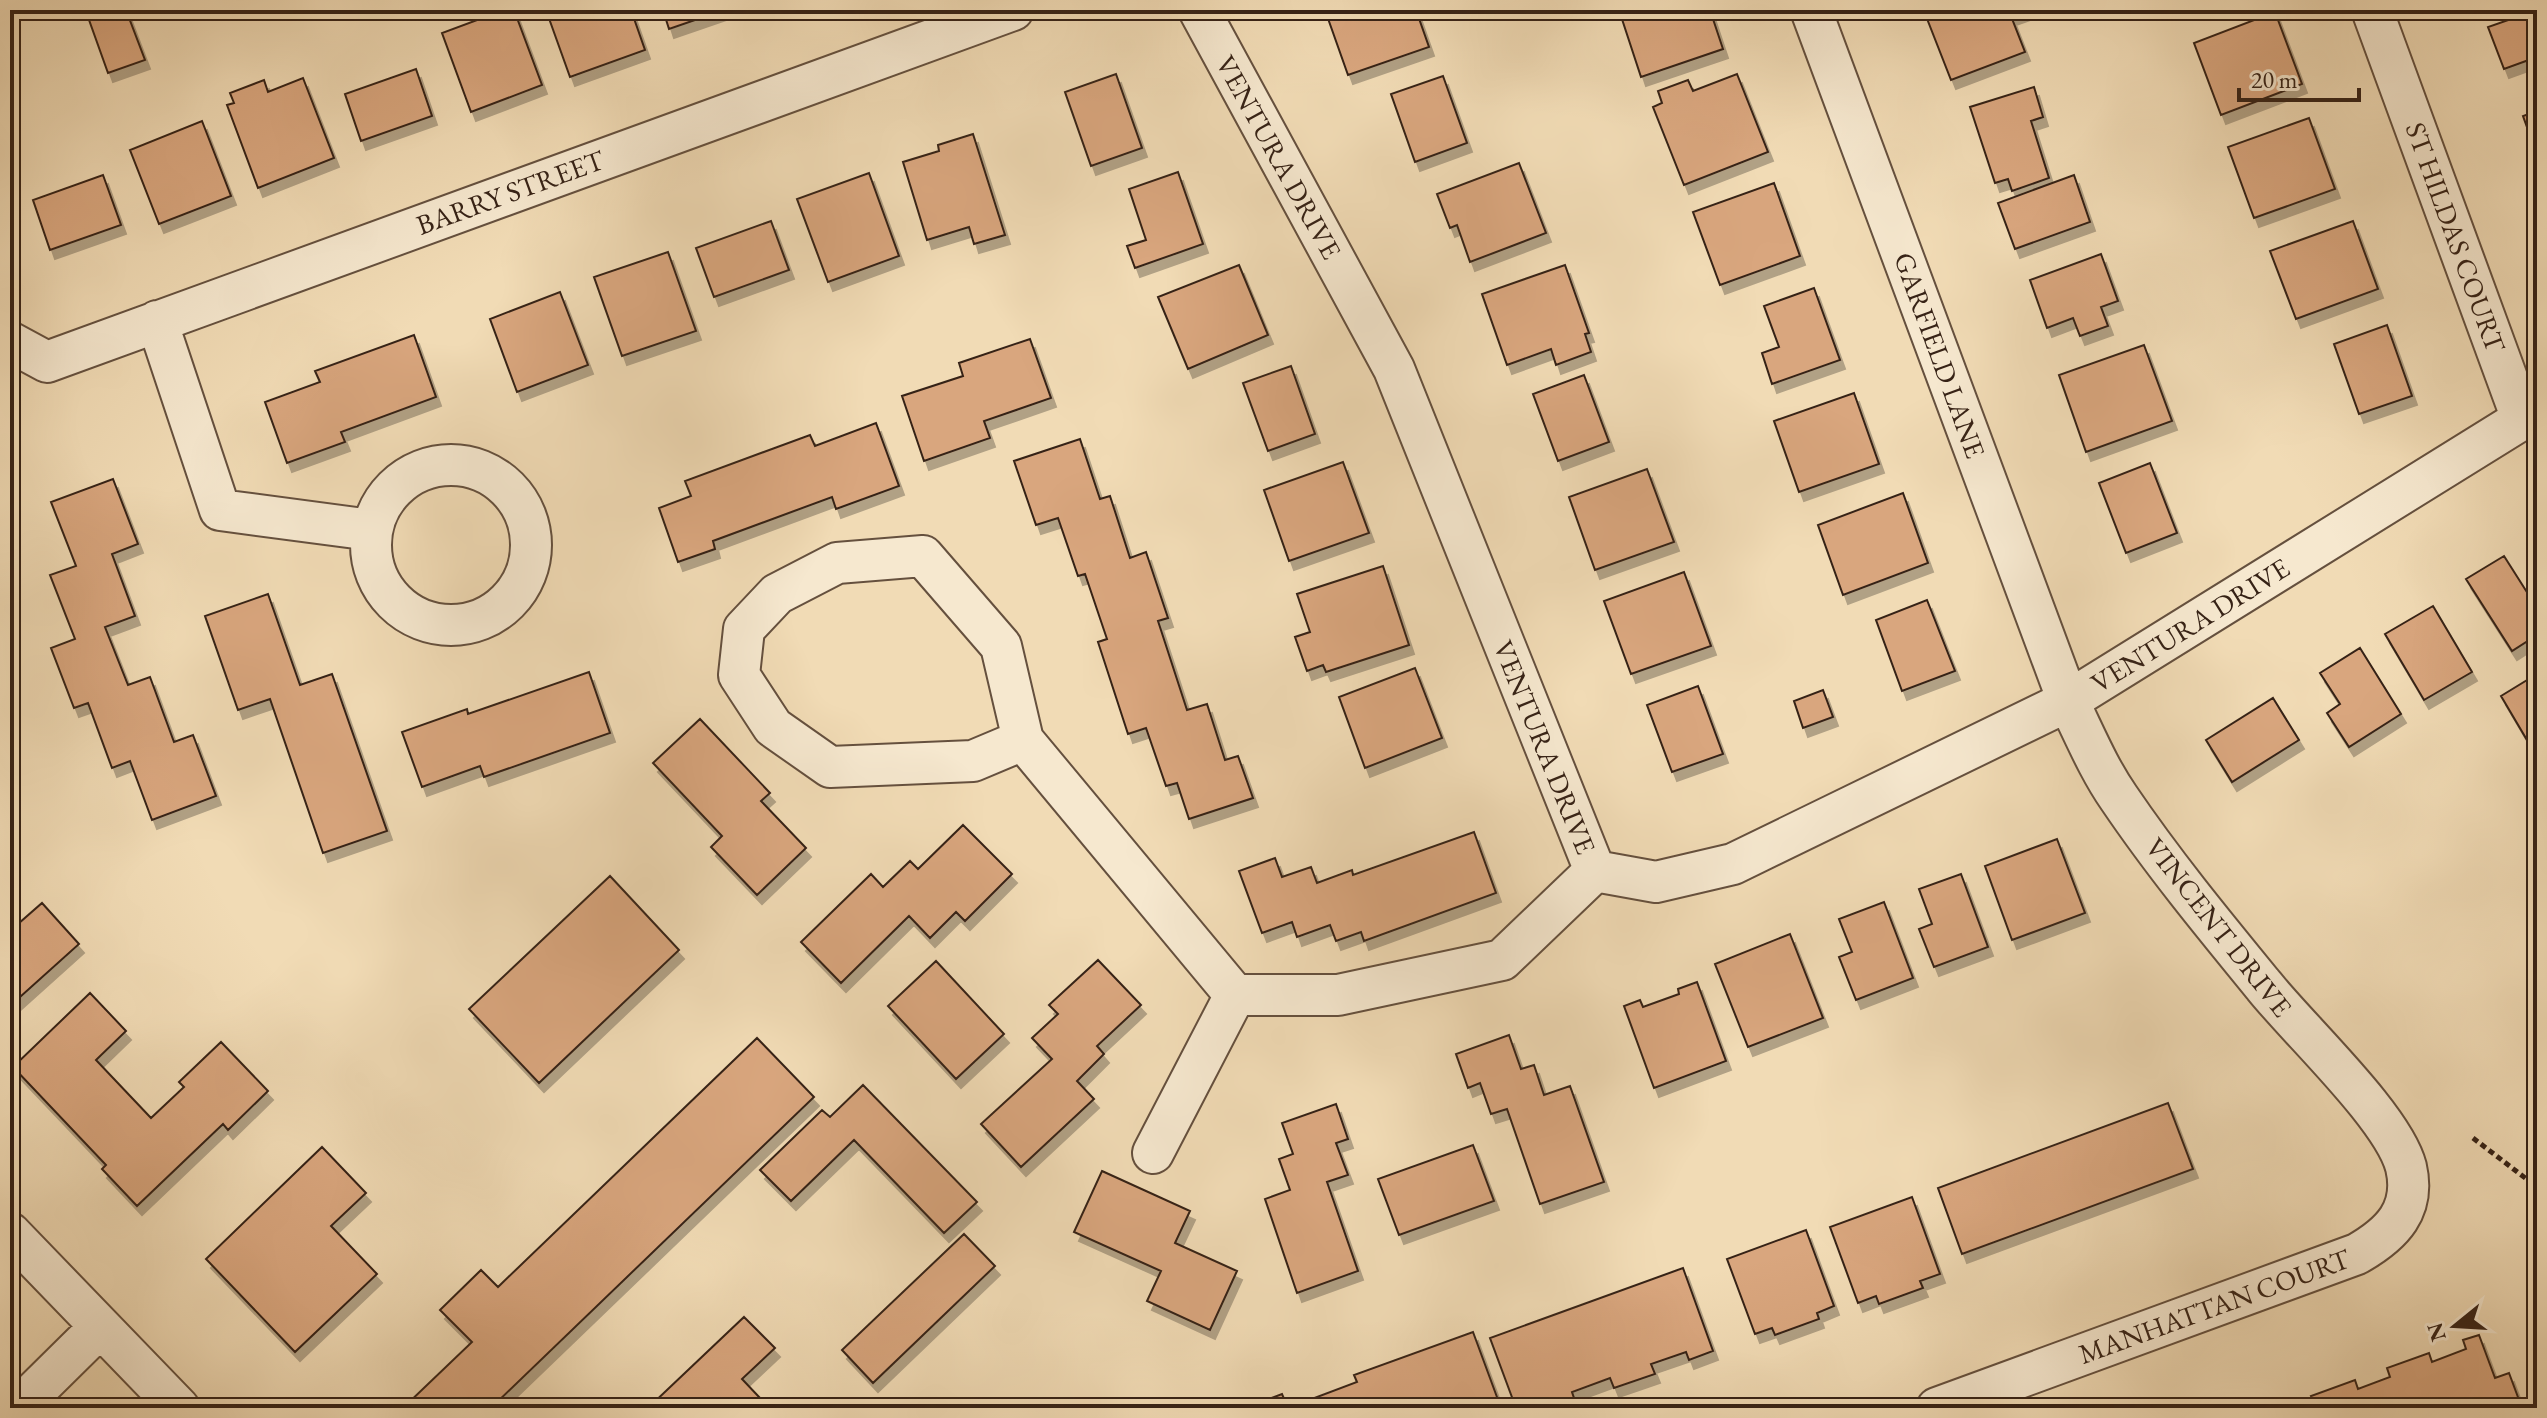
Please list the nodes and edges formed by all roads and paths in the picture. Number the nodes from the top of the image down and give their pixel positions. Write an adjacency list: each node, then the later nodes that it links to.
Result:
1 (1013, 10): 5 (street, BARRY STREET)
2 (1199, 10): 11 (street, VENTURA DRIVE)
3 (1811, 10): 9 (street, GARFIELD LANE)
4 (2372, 10): 7 (street, ST HILDAS COURT)
5 (157, 321): 6 (street, BARRY STREET); 8 (street)
6 (10, 342)
7 (2530, 414): 9 (street, VENTURA DRIVE)
8 (371, 530): 8 (street)
9 (2068, 701): 11 (street, VENTURA DRIVE); 13 (street, VINCENT DRIVE)
10 (1023, 740): 10 (street); 12 (street)
11 (1595, 871): 12 (street)
12 (1235, 995): 15 (street)
13 (2394, 1136): 21 (street, MANHATTAN COURT)
14 (2473, 1138): 16 (path)
15 (1153, 1153)
16 (2537, 1187)
17 (10, 1233): 18 (street)
18 (100, 1327): 19 (street); 20 (street)
19 (18, 1408)
20 (179, 1408)
21 (1937, 1408)

